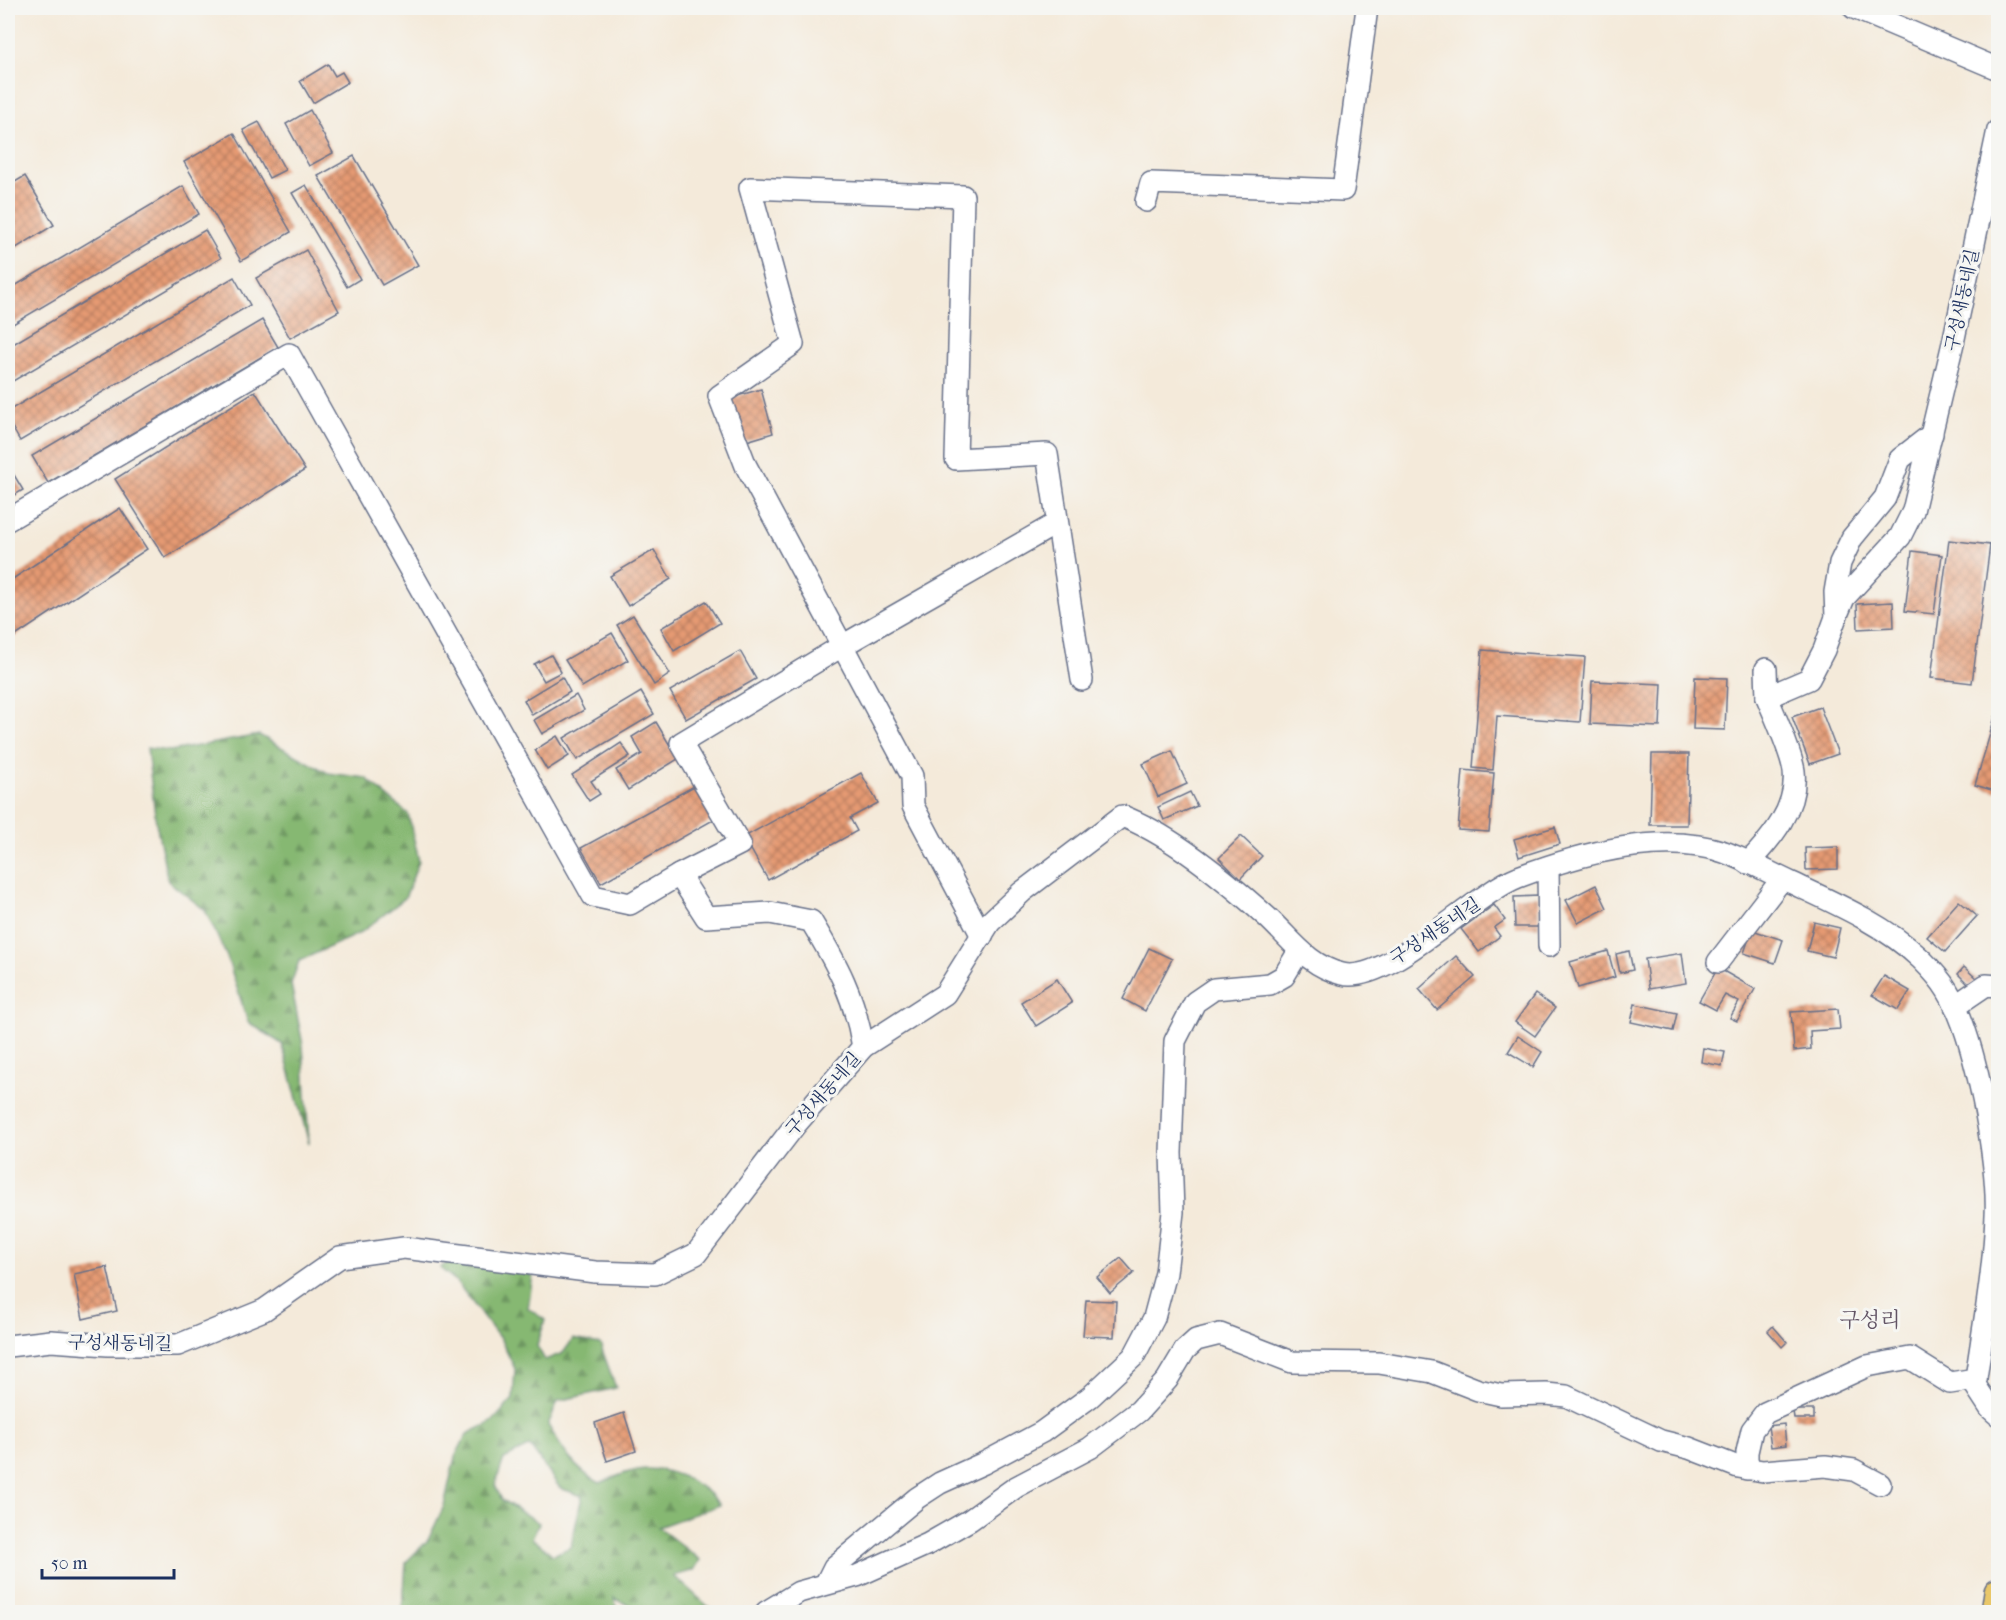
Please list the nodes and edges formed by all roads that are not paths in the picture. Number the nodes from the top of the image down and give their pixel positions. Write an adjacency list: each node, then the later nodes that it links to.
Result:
1 (1367, 8): 5 (street)
2 (1854, 8): 3 (street)
3 (1998, 69)
4 (1998, 130): 6 (street, 구성새동네길)
5 (1146, 201)
6 (1932, 434): 9 (street, 구성새동네길); 9 (street, 구성새동네길)
7 (8, 520): 16 (street)
8 (1058, 523): 10 (street); 10 (street); 12 (street)
9 (1836, 616): 13 (street, 구성새동네길)
10 (842, 646): 16 (street); 18 (street)
11 (1766, 669): 13 (street)
12 (1082, 680)
13 (1767, 697): 14 (street)
14 (1748, 863): 15 (street, 구성새동네길); 17 (street, 구성새동네길)
15 (1548, 868): 19 (street); 20 (street, 구성새동네길)
16 (679, 875): 24 (street)
17 (1782, 879): 21 (street); 23 (street, 구성새동네길)
18 (982, 936): 20 (street, 구성새동네길); 24 (street, 구성새동네길)
19 (1550, 946)
20 (1299, 951): 30 (street)
21 (1718, 962)
22 (1998, 986): 23 (street)
23 (1954, 1006): 26 (street, 구성새동네길)
24 (863, 1047): 25 (street, 구성새동네길)
25 (8, 1346)
26 (1976, 1378): 27 (street); 28 (street)
27 (1998, 1415)
28 (1747, 1468): 29 (street); 30 (street)
29 (1880, 1484)
30 (826, 1583): 32 (street)
31 (1998, 1592): 33 (main road)
32 (766, 1612)
33 (1995, 1612)

